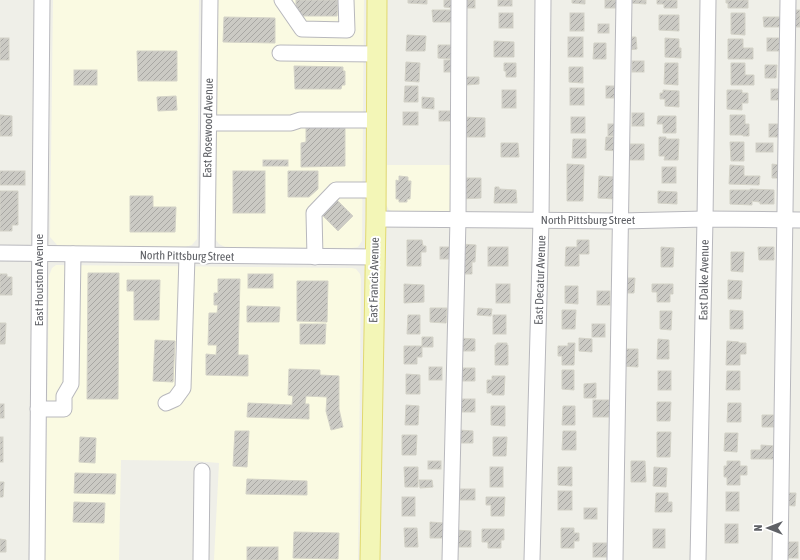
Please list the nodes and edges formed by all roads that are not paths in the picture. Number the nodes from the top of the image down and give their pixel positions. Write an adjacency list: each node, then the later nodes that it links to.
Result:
1 (42, 0): 23 (street, East Houston Avenue)
2 (210, 0): 14 (street, East Rosewood Avenue)
3 (282, 0): 4 (street)
4 (346, 0)
5 (377, 0): 12 (main road, East Francis Avenue)
6 (459, 0): 18 (street)
7 (543, 0): 19 (street, East Decatur Avenue)
8 (624, 0): 21 (street)
9 (708, 0): 17 (street, East Dalke Avenue)
10 (788, 0): 20 (street)
11 (280, 53): 12 (street)
12 (377, 54): 13 (main road, East Francis Avenue)
13 (376, 120): 14 (street); 15 (main road, East Francis Avenue)
14 (208, 123): 26 (street, East Rosewood Avenue)
15 (376, 190): 16 (main road, East Francis Avenue); 27 (street)
16 (376, 219): 18 (street, North Pittsburg Street); 28 (main road, East Francis Avenue)
17 (705, 219): 20 (street, North Pittsburg Street); 21 (street, North Pittsburg Street); 38 (street, East Dalke Avenue)
18 (458, 220): 19 (street, North Pittsburg Street); 35 (street)
19 (541, 220): 21 (street, North Pittsburg Street); 36 (street, East Decatur Avenue)
20 (793, 220): 39 (street)
21 (621, 221): 37 (street)
22 (0, 253): 23 (street, North Pittsburg Street)
23 (40, 254): 24 (street, North Pittsburg Street); 30 (street, East Houston Avenue)
24 (73, 254): 25 (street, North Pittsburg Street); 30 (street)
25 (187, 256): 26 (street, North Pittsburg Street); 29 (street)
26 (207, 256): 27 (street, North Pittsburg Street)
27 (315, 257): 28 (street, North Pittsburg Street)
28 (374, 257): 34 (main road, East Francis Avenue)
29 (166, 403)
30 (38, 409): 32 (street, East Houston Avenue)
31 (202, 471): 33 (street)
32 (37, 560)
33 (201, 560)
34 (370, 560)
35 (450, 560)
36 (532, 560)
37 (615, 560)
38 (698, 560)
39 (780, 560)

